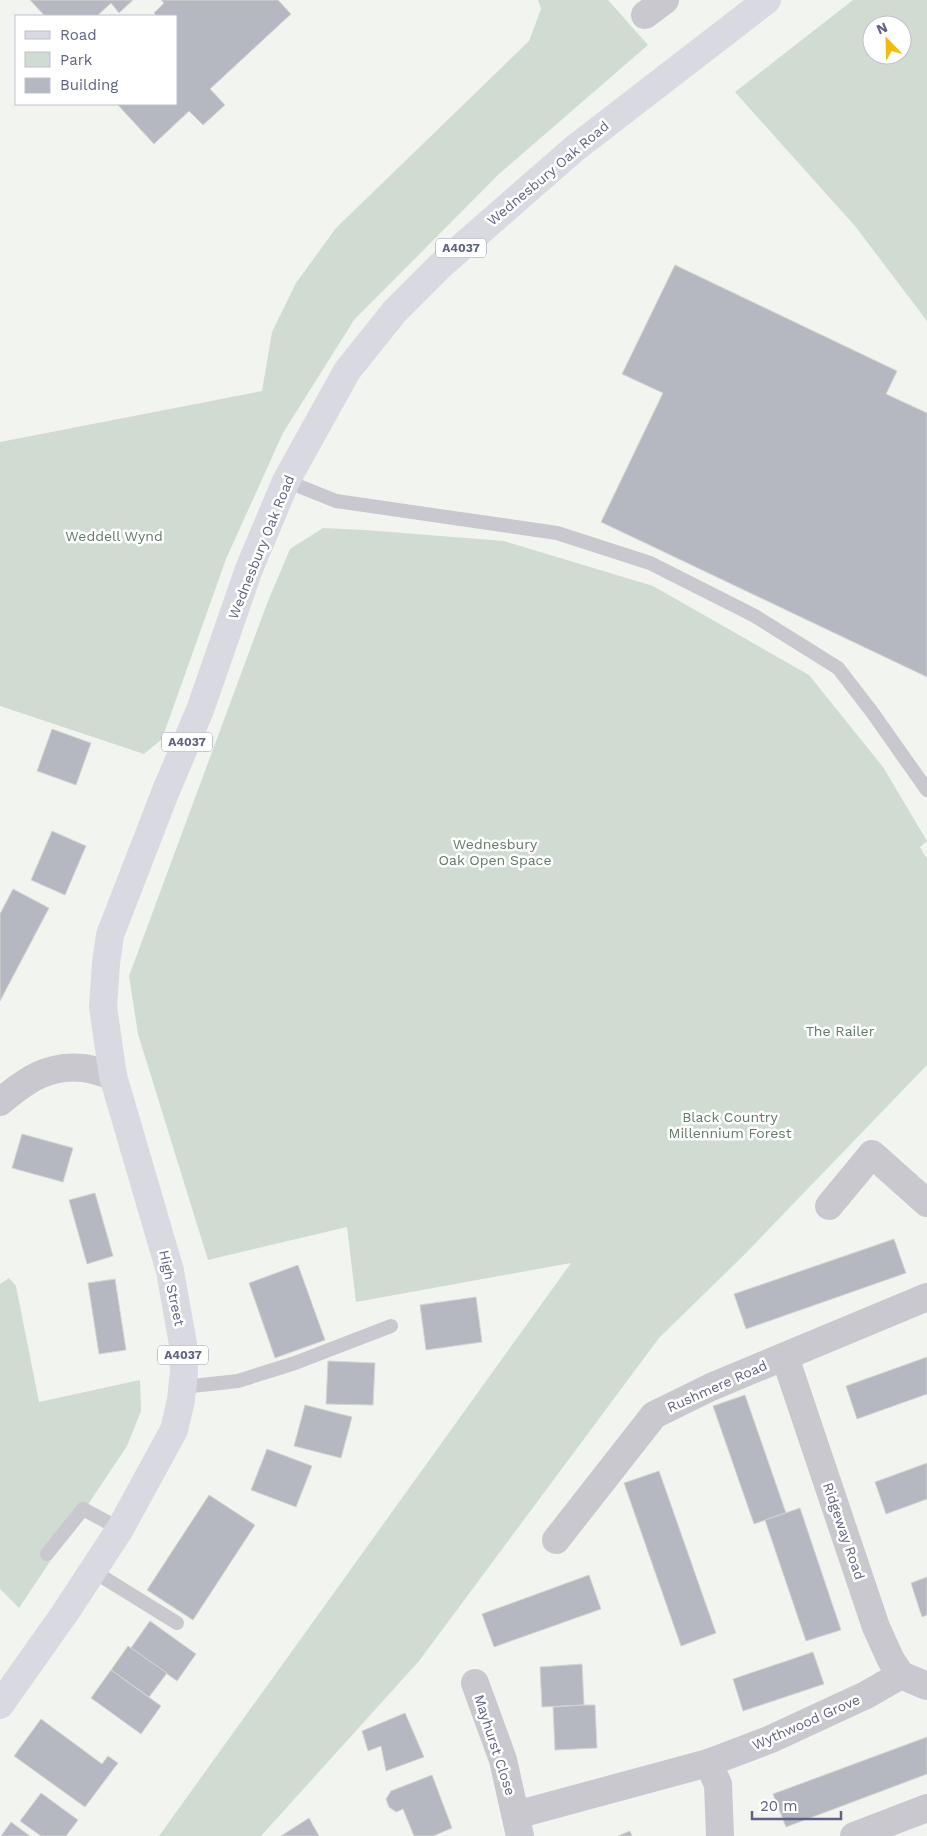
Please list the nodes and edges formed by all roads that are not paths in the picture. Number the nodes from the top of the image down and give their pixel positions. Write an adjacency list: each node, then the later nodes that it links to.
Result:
1 (767, 0): 2 (main road, Wednesbury Oak Road / A4037)
2 (286, 480): 3 (lane); 4 (main road, Wednesbury Oak Road / A4037)
3 (927, 790)
4 (103, 1007): 5 (main road, High Street / A4037)
5 (113, 1076): 6 (street); 12 (main road, High Street / A4037)
6 (0, 1102)
7 (927, 1203): 8 (street)
8 (829, 1206)
9 (927, 1297): 11 (street, Rushmere Road)
10 (391, 1326): 12 (lane)
11 (785, 1357): 14 (street, Rushmere Road); 18 (street, Ridgeway Road)
12 (183, 1387): 13 (main road, High Street / A4037)
13 (120, 1529): 15 (lane); 16 (main road, High Street / A4037)
14 (556, 1540)
15 (47, 1554)
16 (93, 1571): 17 (lane); 21 (main road, High Street / A4037)
17 (177, 1623)
18 (901, 1675): 20 (street); 22 (street, Wythwood Grove)
19 (475, 1682): 24 (street, Mayhurst Close)
20 (927, 1686)
21 (0, 1705)
22 (708, 1763): 24 (street, Wythwood Grove); 26 (street)
23 (927, 1808): 25 (street)
24 (518, 1825)
25 (860, 1835)
26 (720, 1836)

